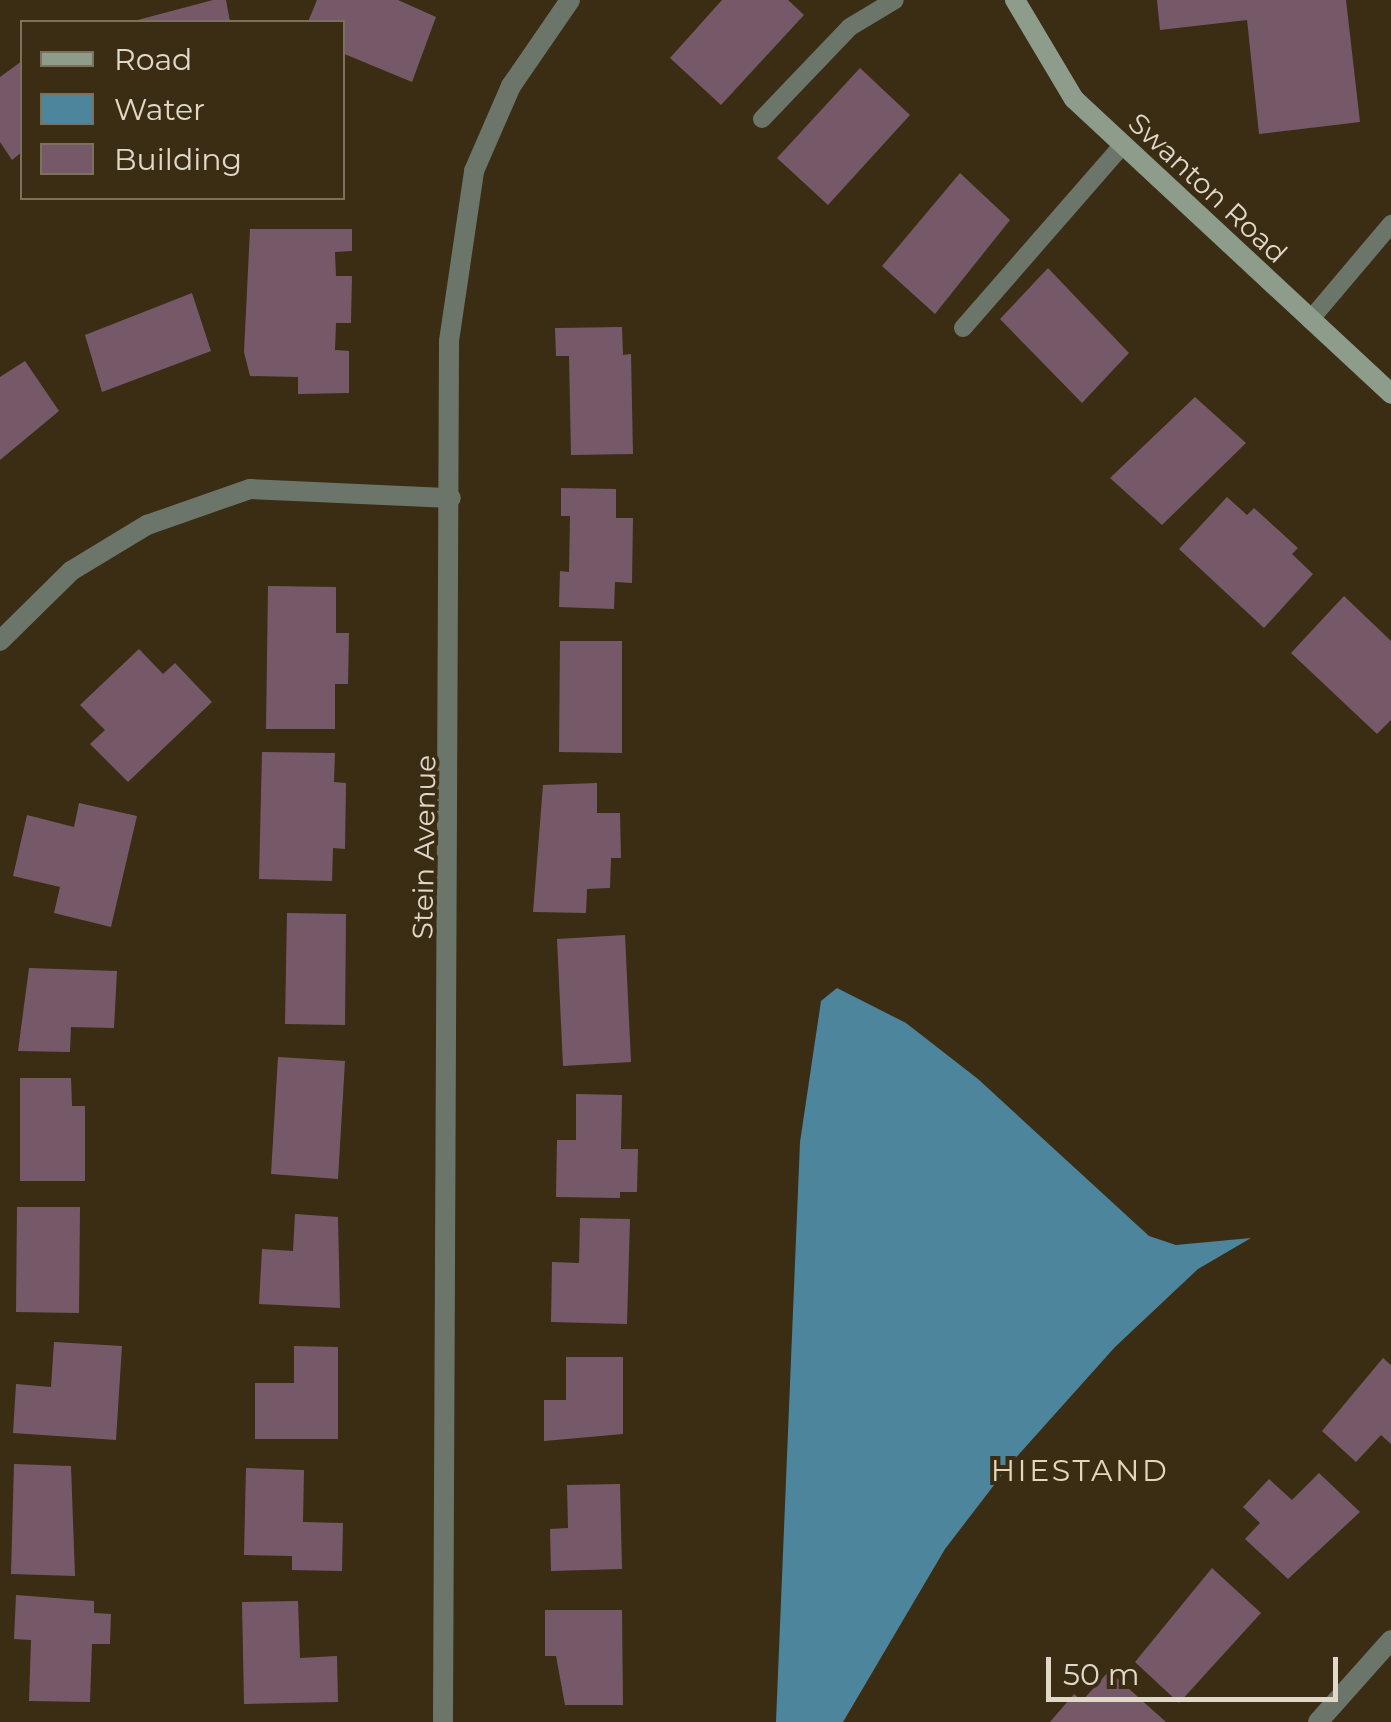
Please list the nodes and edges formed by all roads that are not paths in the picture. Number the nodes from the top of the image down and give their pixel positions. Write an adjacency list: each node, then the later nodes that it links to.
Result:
1 (895, 0): 4 (lane)
2 (1015, 0): 5 (street, Swanton Road)
3 (558, 4): 10 (street, Stein Avenue)
4 (762, 119)
5 (1121, 147): 7 (street, Swanton Road); 8 (lane)
6 (1391, 224): 7 (lane)
7 (1310, 320): 9 (street, Swanton Road)
8 (963, 328)
9 (1391, 394)
10 (451, 498): 11 (street); 13 (street, Stein Avenue)
11 (0, 641)
12 (1391, 1640): 14 (street)
13 (443, 1722)
14 (1318, 1722)

